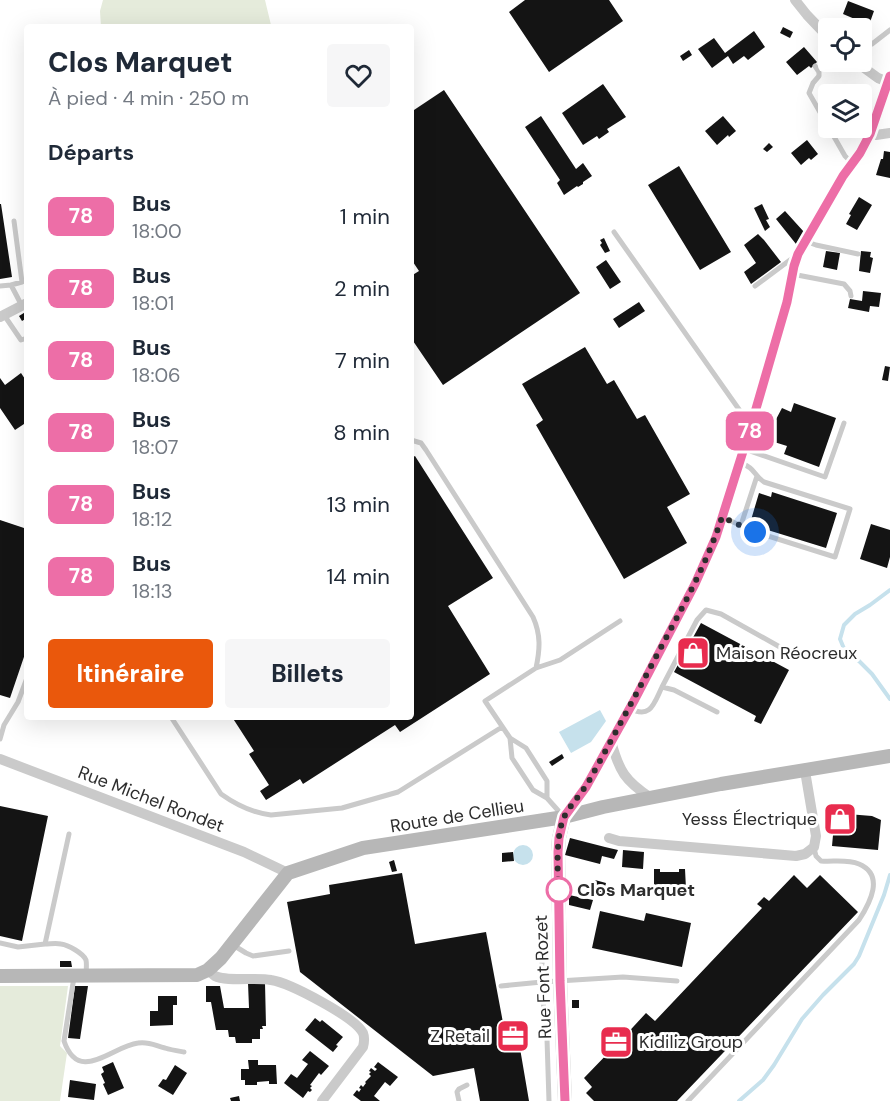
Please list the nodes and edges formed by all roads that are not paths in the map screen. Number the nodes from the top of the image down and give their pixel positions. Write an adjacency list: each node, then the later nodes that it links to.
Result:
1 (795, 0): 2 (street)
2 (818, 27)
3 (890, 30): 4 (lane)
4 (872, 44)
5 (815, 66): 12 (lane)
6 (870, 72): 7 (street)
7 (889, 79): 8 (street)
8 (872, 128)
9 (890, 133): 10 (street)
10 (872, 134)
11 (868, 138): 12 (street)
12 (852, 163): 15 (street)
13 (14, 221): 19 (lane)
14 (614, 232): 28 (lane)
15 (805, 241): 16 (street); 17 (lane)
16 (798, 254): 18 (street); 21 (lane)
17 (858, 254)
18 (792, 274): 22 (lane); 28 (street)
19 (11, 285): 20 (lane); 23 (lane)
20 (0, 286)
21 (755, 286)
22 (851, 296)
23 (24, 304)
24 (24, 305): 25 (street)
25 (2, 316): 26 (lane)
26 (24, 339)
27 (844, 423): 30 (lane)
28 (751, 426): 30 (street)
29 (414, 441): 37 (lane)
30 (744, 449): 31 (street)
31 (739, 463): 32 (lane); 33 (street)
32 (757, 476): 34 (lane); 34 (lane)
33 (722, 517): 34 (lane); 40 (street)
34 (741, 525)
35 (620, 621): 37 (lane)
36 (787, 651): 39 (lane)
37 (536, 668): 43 (lane)
38 (24, 686): 45 (lane)
39 (662, 687): 40 (lane); 41 (lane)
40 (630, 708): 46 (street)
41 (717, 712)
42 (173, 720): 43 (lane)
43 (502, 727): 44 (lane)
44 (510, 738): 50 (lane); 50 (lane)
45 (0, 739)
46 (611, 741): 51 (street); 52 (street)
47 (890, 756): 49 (main road, Route de Cellieu)
48 (0, 759): 56 (street, Rue Michel Rondet)
49 (805, 771): 51 (main road, Route de Cellieu); 55 (street)
50 (547, 798): 52 (lane)
51 (651, 798): 52 (main road, Route de Cellieu)
52 (564, 817): 56 (main road, Route de Cellieu); 65 (main road, Rue Font Rozet)
53 (69, 834): 58 (lane)
54 (609, 838): 55 (street)
55 (814, 847): 75 (lane)
56 (288, 873): 59 (main road)
57 (0, 943): 58 (lane)
58 (45, 944): 63 (lane)
59 (232, 944): 60 (lane); 62 (main road)
60 (289, 951)
61 (542, 958): 67 (lane)
62 (208, 970): 63 (main road); 71 (street)
63 (80, 975): 64 (main road); 69 (lane)
64 (0, 976)
65 (560, 981): 66 (lane); 67 (lane); 74 (main road, Rue Font Rozet)
66 (677, 981)
67 (542, 982): 68 (lane); 73 (lane)
68 (501, 986)
69 (184, 1052)
70 (466, 1085): 72 (lane)
71 (322, 1101)
72 (459, 1101)
73 (549, 1101)
74 (565, 1101)
75 (688, 1101)

